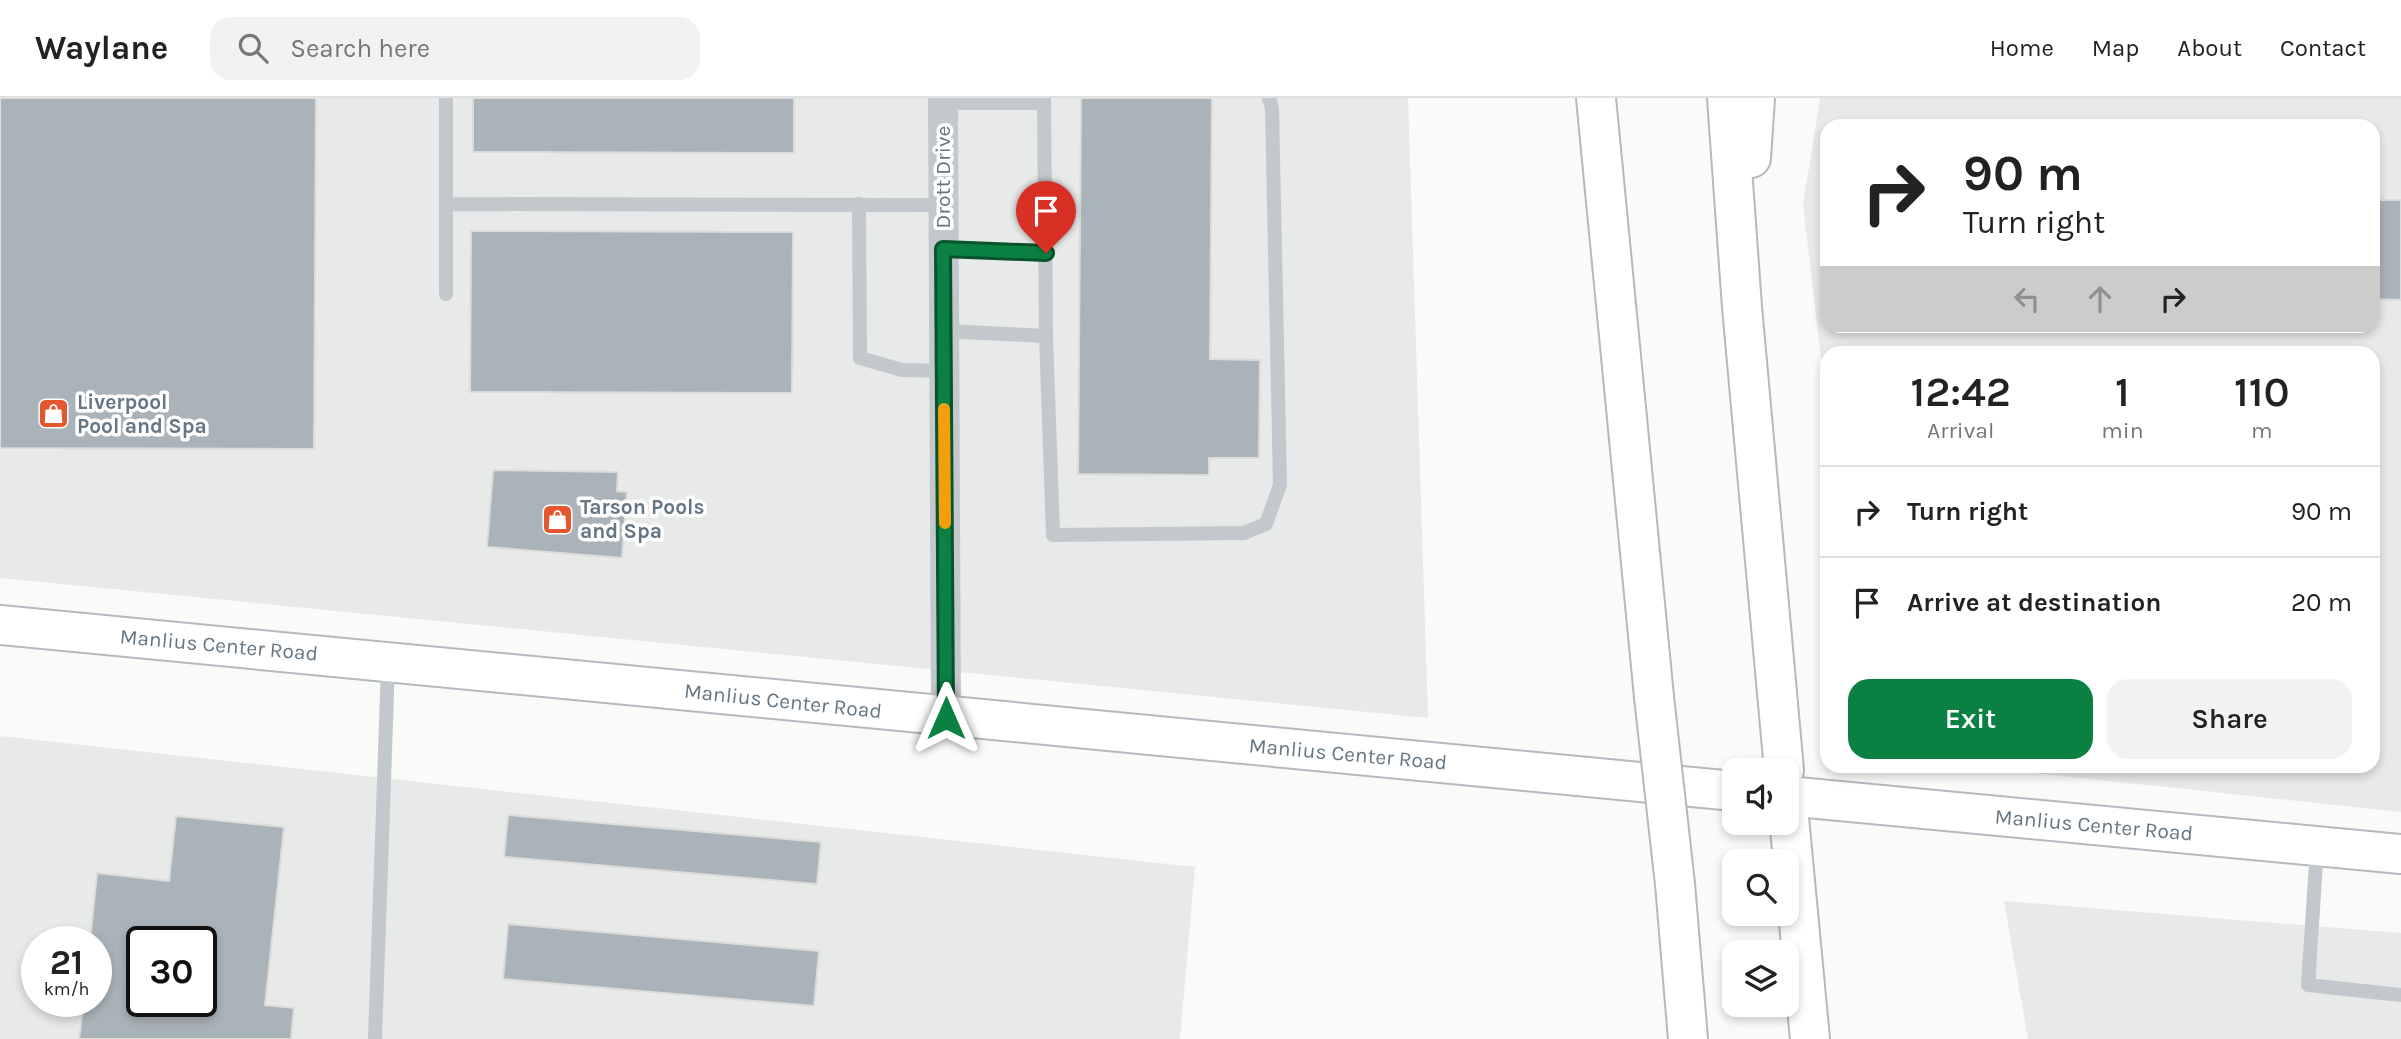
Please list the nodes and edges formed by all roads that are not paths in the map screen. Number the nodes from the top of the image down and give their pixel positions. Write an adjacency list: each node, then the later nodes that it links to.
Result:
1 (446, 98): 8 (lane)
2 (1269, 98): 16 (lane)
3 (1596, 98): 29 (main road, bridge)
4 (1727, 98): 14 (main road)
5 (1755, 98): 14 (main road)
6 (943, 101): 7 (lane); 10 (street, Drott Drive)
7 (1044, 101): 12 (lane)
8 (446, 204): 9 (lane); 13 (lane)
9 (859, 204): 10 (lane); 17 (lane)
10 (943, 205): 11 (street, Drott Drive)
11 (943, 249): 12 (lane); 15 (street, Drott Drive)
12 (1046, 253): 16 (lane)
13 (446, 293)
14 (1742, 307): 21 (main road)
15 (943, 331): 16 (lane); 17 (street, Drott Drive)
16 (1046, 336)
17 (944, 371): 20 (street, Drott Drive)
18 (0, 625): 19 (main road, Manlius Center Road)
19 (388, 660): 20 (main road, Manlius Center Road); 28 (lane)
20 (946, 718): 22 (main road, Manlius Center Road)
21 (1783, 758)
22 (1722, 790)
23 (1799, 798): 25 (main road, Manlius Center Road)
24 (1791, 835): 30 (main road)
25 (2318, 846): 26 (main road, Manlius Center Road); 27 (lane)
26 (2401, 854)
27 (2401, 995)
28 (375, 1039)
29 (1688, 1039)
30 (1810, 1039)

